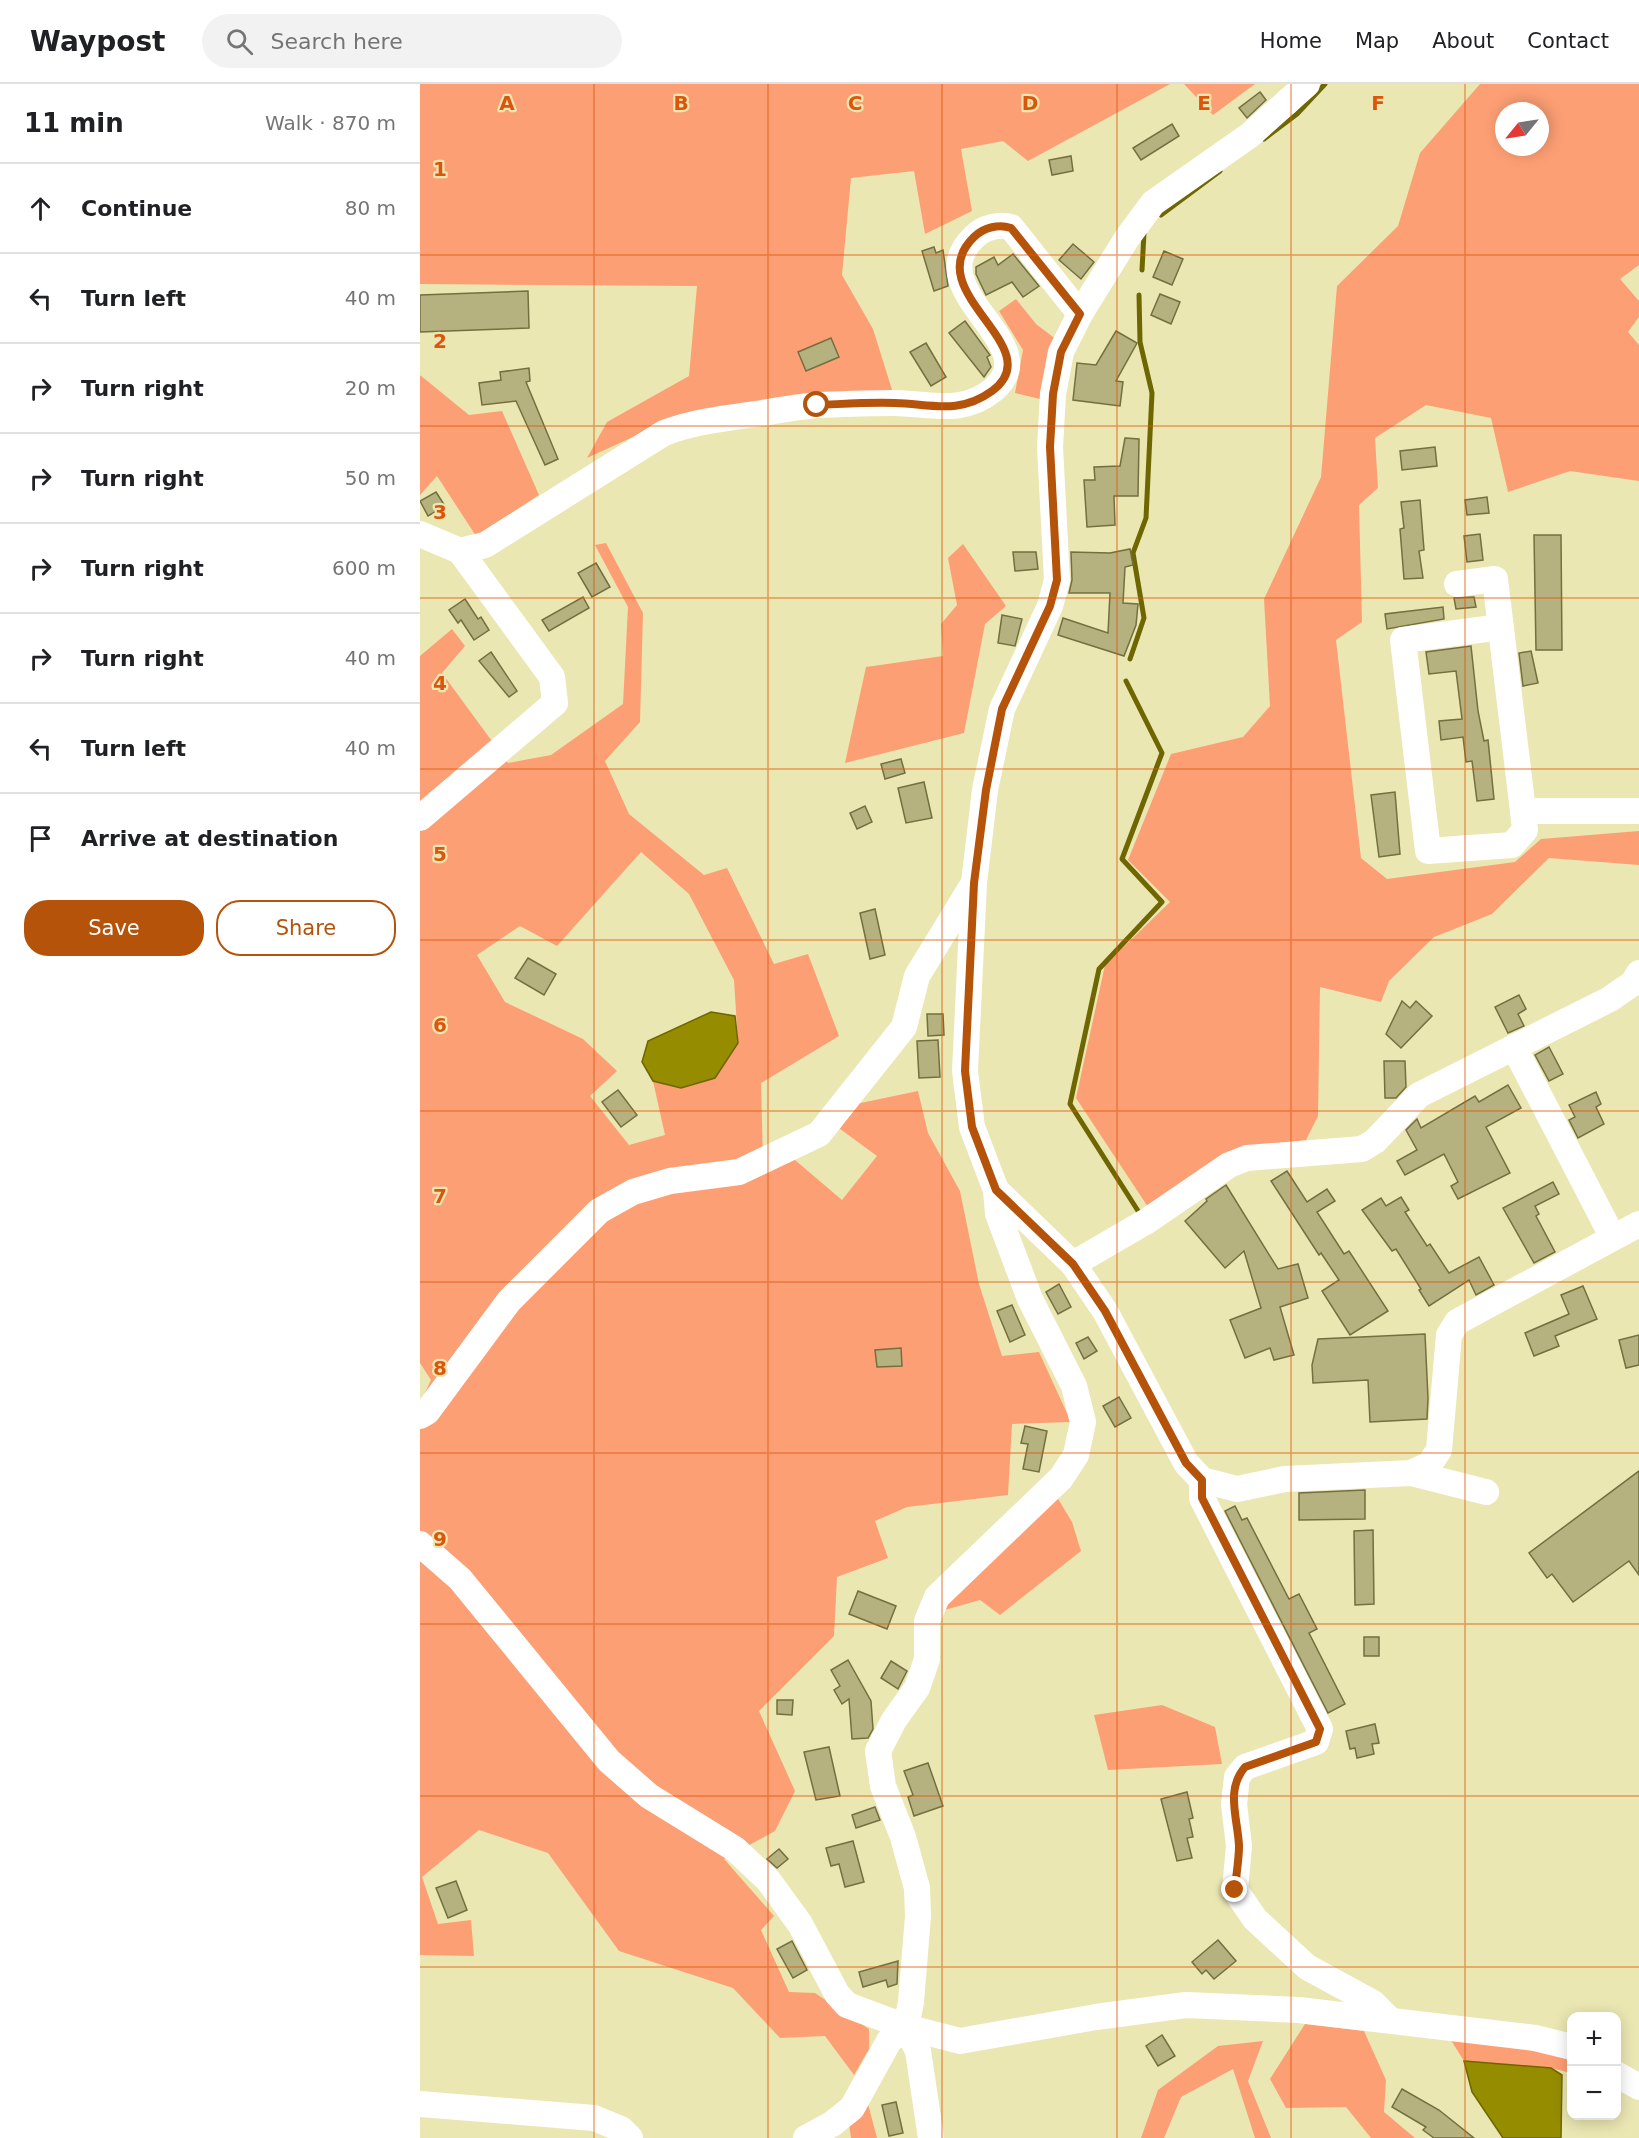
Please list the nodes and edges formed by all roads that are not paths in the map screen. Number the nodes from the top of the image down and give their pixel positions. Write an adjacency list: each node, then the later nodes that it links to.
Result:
1 (1307, 84): 2 (street)
2 (1080, 314): 4 (street); 10 (street)
3 (420, 534): 4 (street)
4 (460, 551): 9 (street)
5 (1457, 584): 6 (street)
6 (1501, 627): 7 (street); 7 (street)
7 (1523, 811): 8 (street)
8 (1639, 811)
9 (420, 818)
10 (974, 883): 13 (street); 17 (street)
11 (1639, 973): 12 (street)
12 (1514, 1047): 15 (street); 16 (street)
13 (996, 1190): 16 (street); 23 (street)
14 (1639, 1224): 15 (street)
15 (1612, 1236): 18 (street)
16 (1073, 1264): 19 (street)
17 (420, 1416)
18 (1411, 1473): 19 (street); 20 (street)
19 (1202, 1480): 22 (street)
20 (1486, 1492)
21 (420, 1544): 23 (street)
22 (1390, 2020): 23 (street); 24 (street)
23 (906, 2027): 29 (street); 30 (street)
24 (1567, 2046)
25 (1621, 2076): 26 (street)
26 (1639, 2087)
27 (420, 2104): 28 (street)
28 (630, 2138)
29 (806, 2138)
30 (931, 2138)

